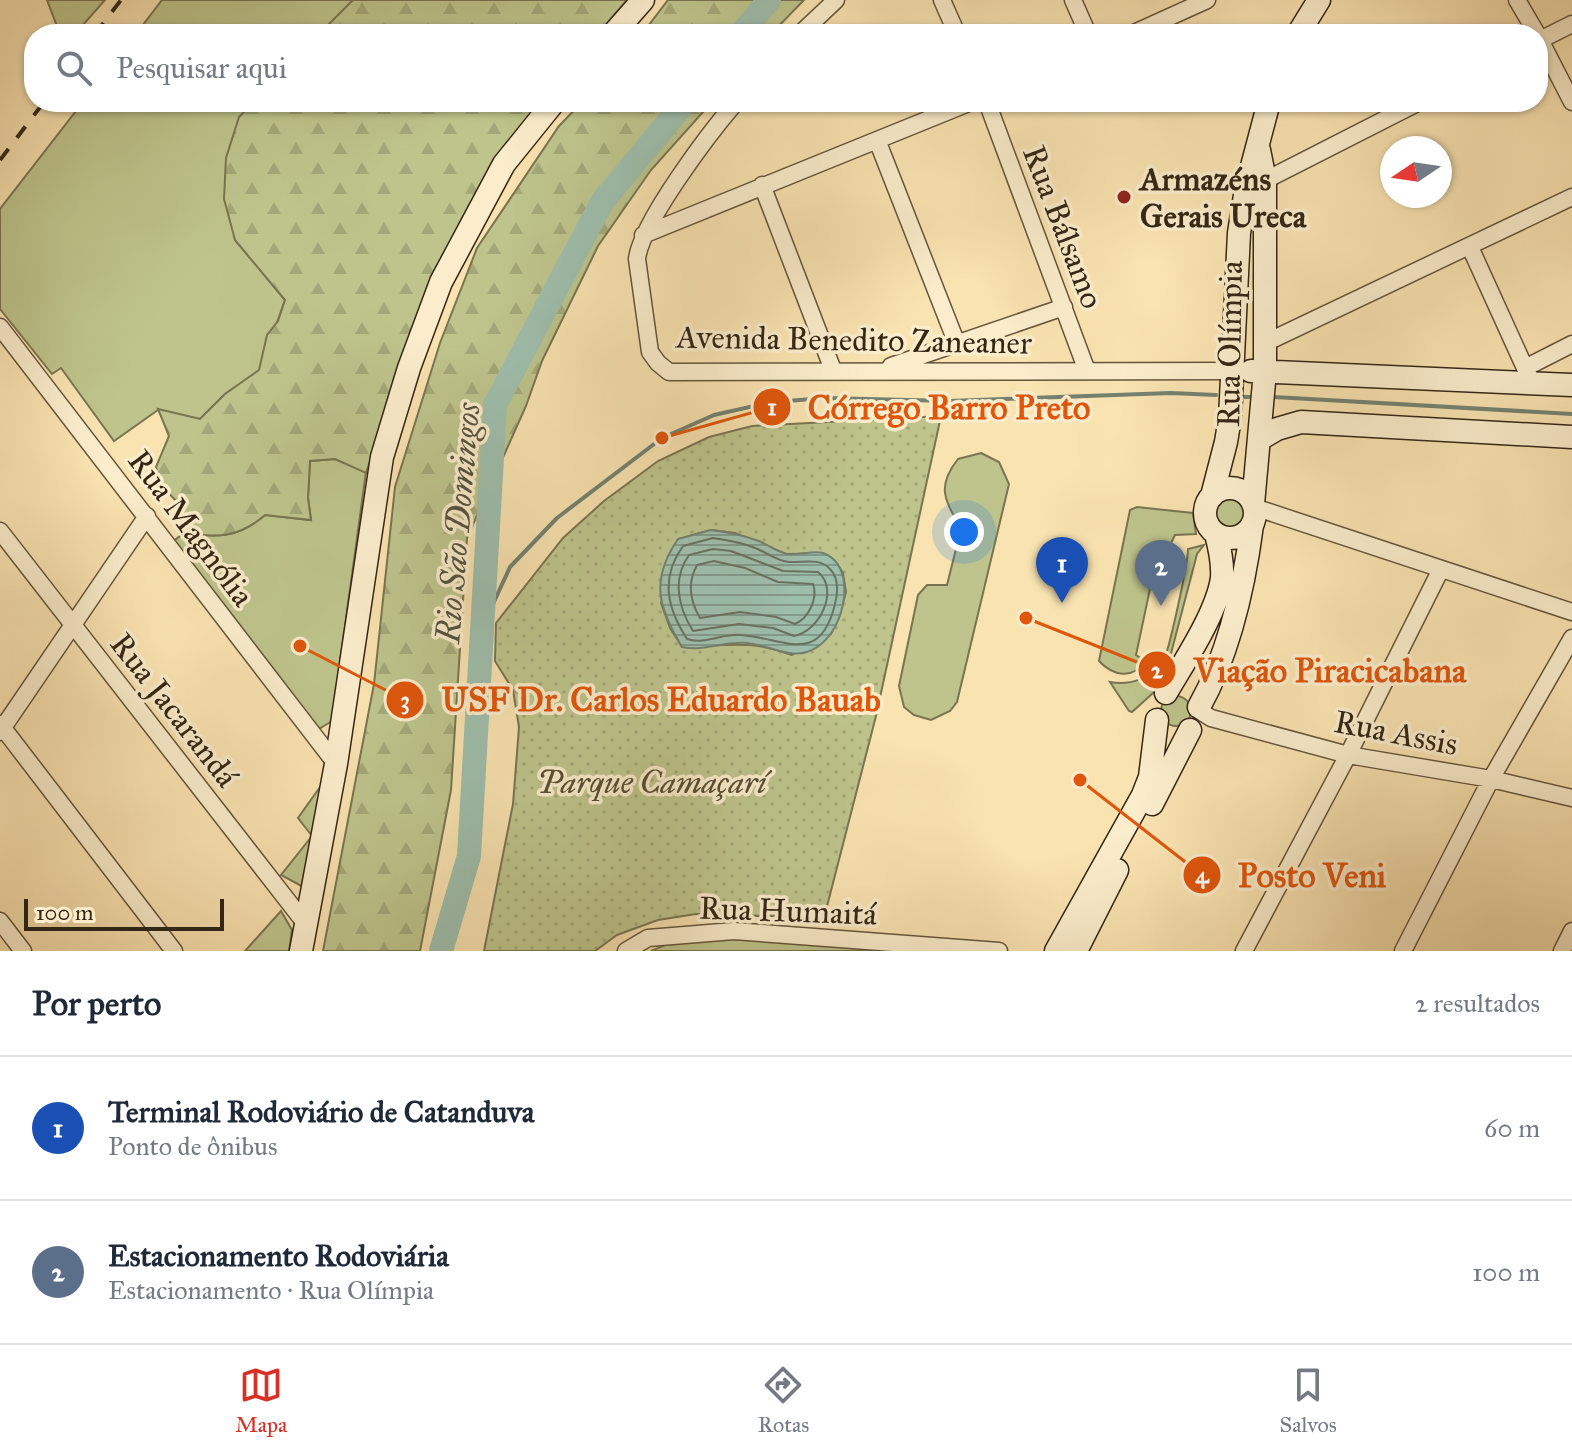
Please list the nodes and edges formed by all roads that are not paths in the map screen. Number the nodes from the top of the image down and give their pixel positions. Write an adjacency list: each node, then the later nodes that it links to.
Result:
1 (643, 0): 8 (main road)
2 (836, 0): 9 (street)
3 (942, 0): 10 (street)
4 (1073, 0): 11 (street)
5 (1207, 0): 12 (street)
6 (1318, 0): 13 (main road)
7 (1517, 0): 14 (street)
8 (622, 24)
9 (811, 24)
10 (953, 24)
11 (1084, 24)
12 (1154, 24)
13 (1304, 24)
14 (1530, 24)
15 (1572, 24): 16 (street)
16 (1548, 34)
17 (1548, 57): 18 (street)
18 (1572, 102)
19 (546, 112): 59 (main road)
20 (727, 112): 29 (street)
21 (946, 112): 25 (street)
22 (991, 112): 31 (street, Rua Bálsamo)
23 (1266, 112): 27 (main road, Rua Olímpia)
24 (1399, 112): 27 (street)
25 (877, 140): 26 (street); 34 (street)
26 (762, 185): 29 (street); 36 (street)
27 (1255, 185): 33 (main road, Rua Olímpia); 39 (main road, Rua Olímpia)
28 (1572, 197): 30 (street)
29 (643, 235): 36 (street, Avenida Benedito Zaneaner)
30 (1470, 247): 33 (street); 41 (street)
31 (1064, 307): 34 (street); 38 (street, Rua Bálsamo)
32 (0, 327): 47 (street, Rua Magnólia)
33 (1265, 343): 40 (main road, Rua Olímpia)
34 (957, 344): 37 (street)
35 (1572, 344): 41 (street)
36 (833, 370): 37 (street, Avenida Benedito Zaneaner)
37 (879, 370): 38 (street, Avenida Benedito Zaneaner)
38 (1087, 371): 39 (street, Avenida Benedito Zaneaner)
39 (1234, 371): 40 (main road); 45 (main road, Rua Olímpia)
40 (1265, 371): 41 (main road); 44 (main road, Rua Olímpia)
41 (1529, 376): 42 (main road)
42 (1572, 385)
43 (1572, 437): 44 (main road)
44 (1260, 439): 46 (main road, Rua Olímpia)
45 (1212, 496): 46 (main road); 49 (main road)
46 (1253, 515): 49 (main road); 50 (street); 55 (main road, Rua Olímpia)
47 (147, 516): 52 (street); 59 (street, Rua Magnólia)
48 (0, 531): 52 (street, Rua Jacarandá)
49 (1216, 534): 54 (main road)
50 (1441, 569): 51 (street); 58 (street)
51 (1572, 612)
52 (72, 626): 57 (street); 63 (street, Rua Jacarandá)
53 (1572, 638): 60 (street)
54 (1166, 693): 55 (main road); 56 (main road)
55 (1200, 717): 56 (main road); 58 (street, Rua Assis); 71 (main road, Rua Olímpia)
56 (1157, 720): 70 (main road)
57 (1, 728): 66 (street)
58 (1348, 755): 60 (street, Rua Assis); 72 (street)
59 (336, 764): 63 (main road)
60 (1491, 779): 61 (street, Rua Assis); 73 (street)
61 (1572, 798)
62 (0, 921): 65 (street)
63 (305, 923): 67 (main road)
64 (1572, 931): 74 (street)
65 (23, 951)
66 (174, 951)
67 (301, 951)
68 (626, 951): 69 (street, Rua Humaitá)
69 (999, 951)
70 (1056, 951)
71 (1076, 951)
72 (1244, 951)
73 (1403, 951)
74 (1562, 951)

